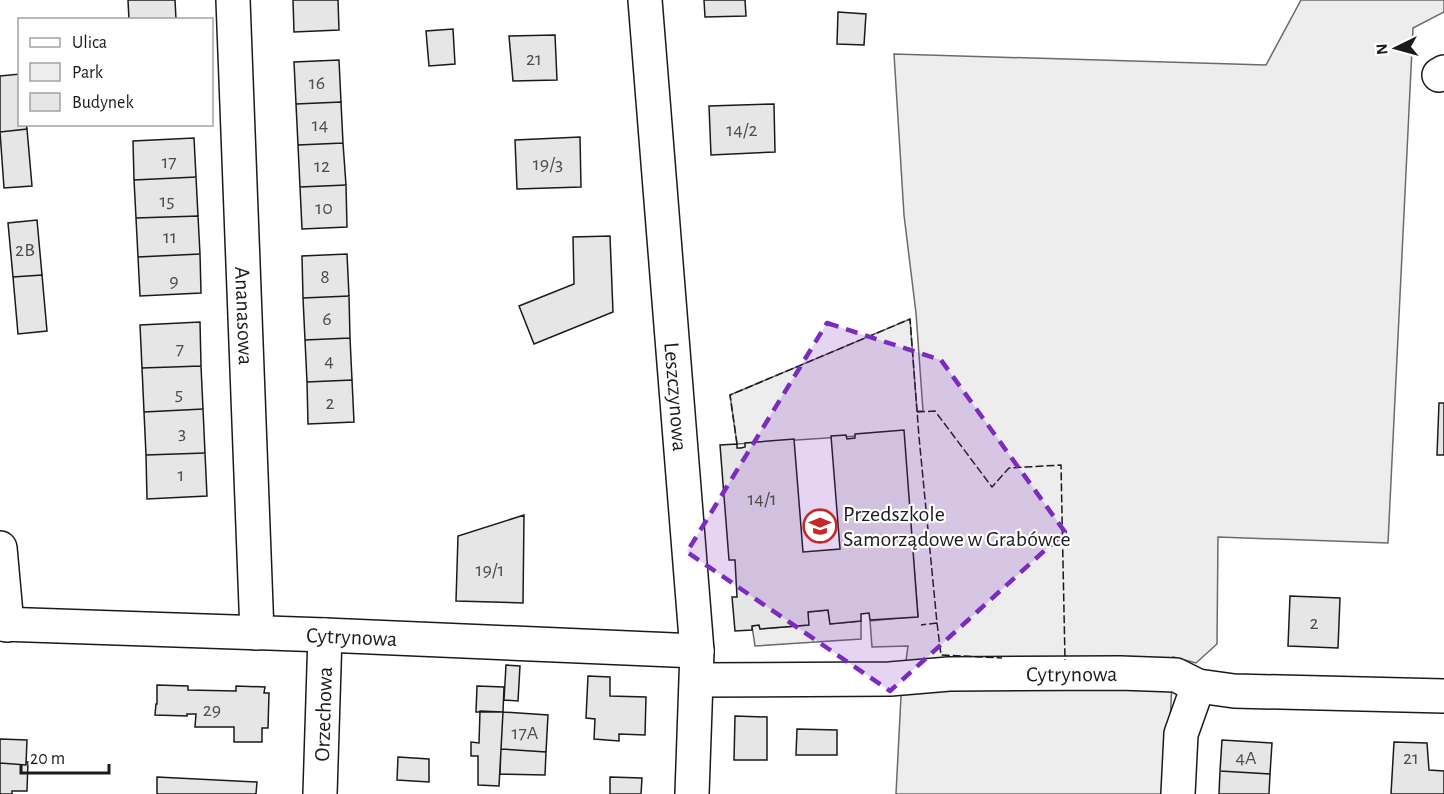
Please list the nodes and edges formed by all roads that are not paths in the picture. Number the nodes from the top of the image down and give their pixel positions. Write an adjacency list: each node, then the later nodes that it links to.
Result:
1 (233, 0): 6 (street, Ananasowa)
2 (645, 0): 8 (street, Leszczynowa)
3 (0, 543): 4 (street)
4 (0, 548): 5 (street)
5 (4, 624): 6 (street, Cytrynowa)
6 (258, 633): 7 (street, Cytrynowa)
7 (325, 635): 8 (street, Cytrynowa); 11 (street, Orzechowa)
8 (697, 665): 9 (street, Cytrynowa); 12 (street, Leszczynowa)
9 (1198, 686): 10 (street, Cytrynowa); 13 (street)
10 (1444, 696)
11 (320, 794)
12 (692, 794)
13 (1178, 794)

